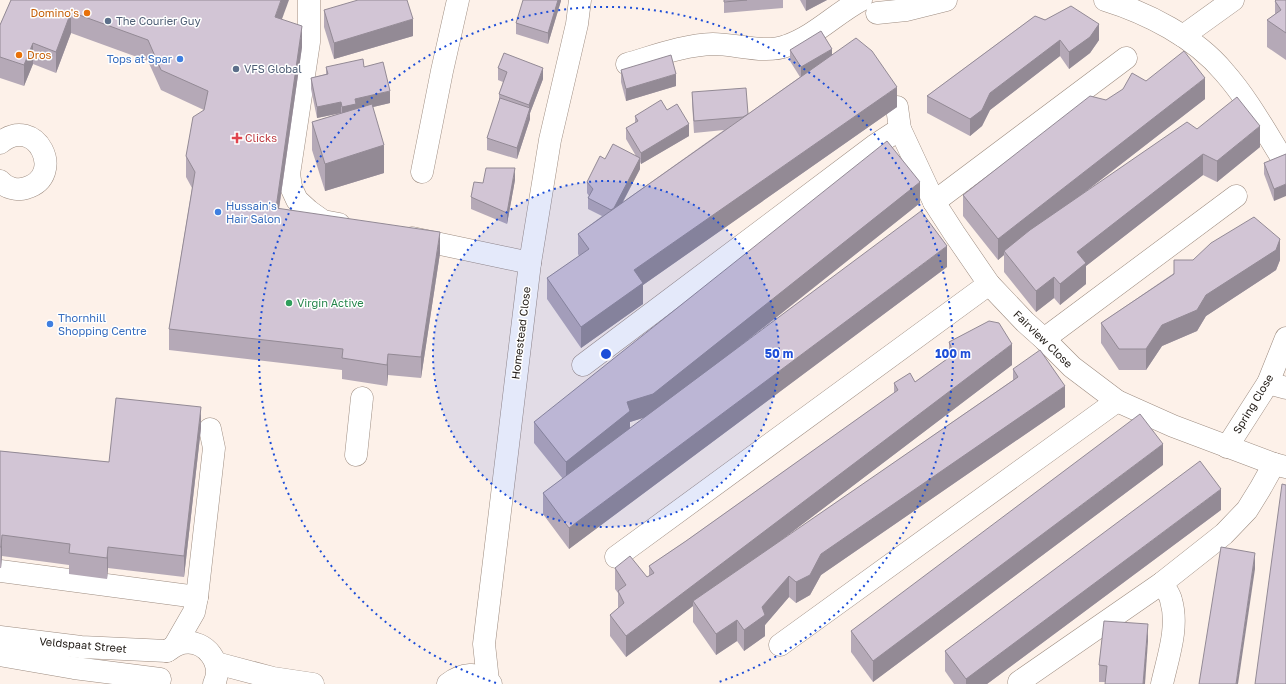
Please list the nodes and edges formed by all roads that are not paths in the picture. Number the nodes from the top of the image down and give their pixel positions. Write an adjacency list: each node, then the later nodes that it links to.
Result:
1 (309, 0): 21 (street)
2 (458, 0): 17 (street)
3 (580, 0): 9 (street, Homestead Close)
4 (589, 0): 9 (street, Homestead Close)
5 (946, 0): 8 (street)
6 (1105, 0): 10 (street)
7 (1233, 0): 10 (street)
8 (874, 10): 12 (street)
9 (577, 24): 23 (street, Homestead Close)
10 (1183, 36): 16 (street)
11 (1126, 58): 20 (street)
12 (628, 64)
13 (897, 107): 14 (street, Fairview Close)
14 (900, 129): 20 (street, Fairview Close); 27 (street)
15 (0, 143): 18 (street)
16 (1282, 158)
17 (422, 172)
18 (0, 182)
19 (1236, 196): 26 (street)
20 (934, 202): 24 (street, Fairview Close)
21 (359, 228)
22 (396, 235): 23 (street)
23 (530, 263): 40 (street, Homestead Close)
24 (989, 284): 26 (street, Fairview Close); 35 (street)
25 (1286, 338): 28 (street, Spring Close)
26 (1044, 339): 30 (street, Fairview Close)
27 (583, 365)
28 (1277, 385): 32 (street, Spring Close)
29 (362, 398): 33 (street)
30 (1117, 401): 32 (street, Fairview Close); 41 (street)
31 (210, 429): 38 (street)
32 (1227, 447): 34 (street, Fairview Close)
33 (356, 455)
34 (1280, 465): 37 (street)
35 (616, 557)
36 (0, 571): 38 (street)
37 (1162, 583): 49 (street); 53 (street)
38 (196, 604): 42 (street); 44 (street)
39 (0, 637): 42 (street, Veldspaat Street)
40 (484, 644): 47 (street); 48 (street, Homestead Close)
41 (780, 645)
42 (171, 648): 44 (street, Veldspaat Street); 46 (street)
43 (0, 655): 46 (street, Veldspaat Street)
44 (210, 655): 45 (street); 50 (street)
45 (273, 678): 51 (street); 52 (street)
46 (161, 681)
47 (452, 681): 48 (street)
48 (489, 682)
49 (1019, 682)
50 (214, 684)
51 (240, 684)
52 (313, 684)
53 (1162, 684)

